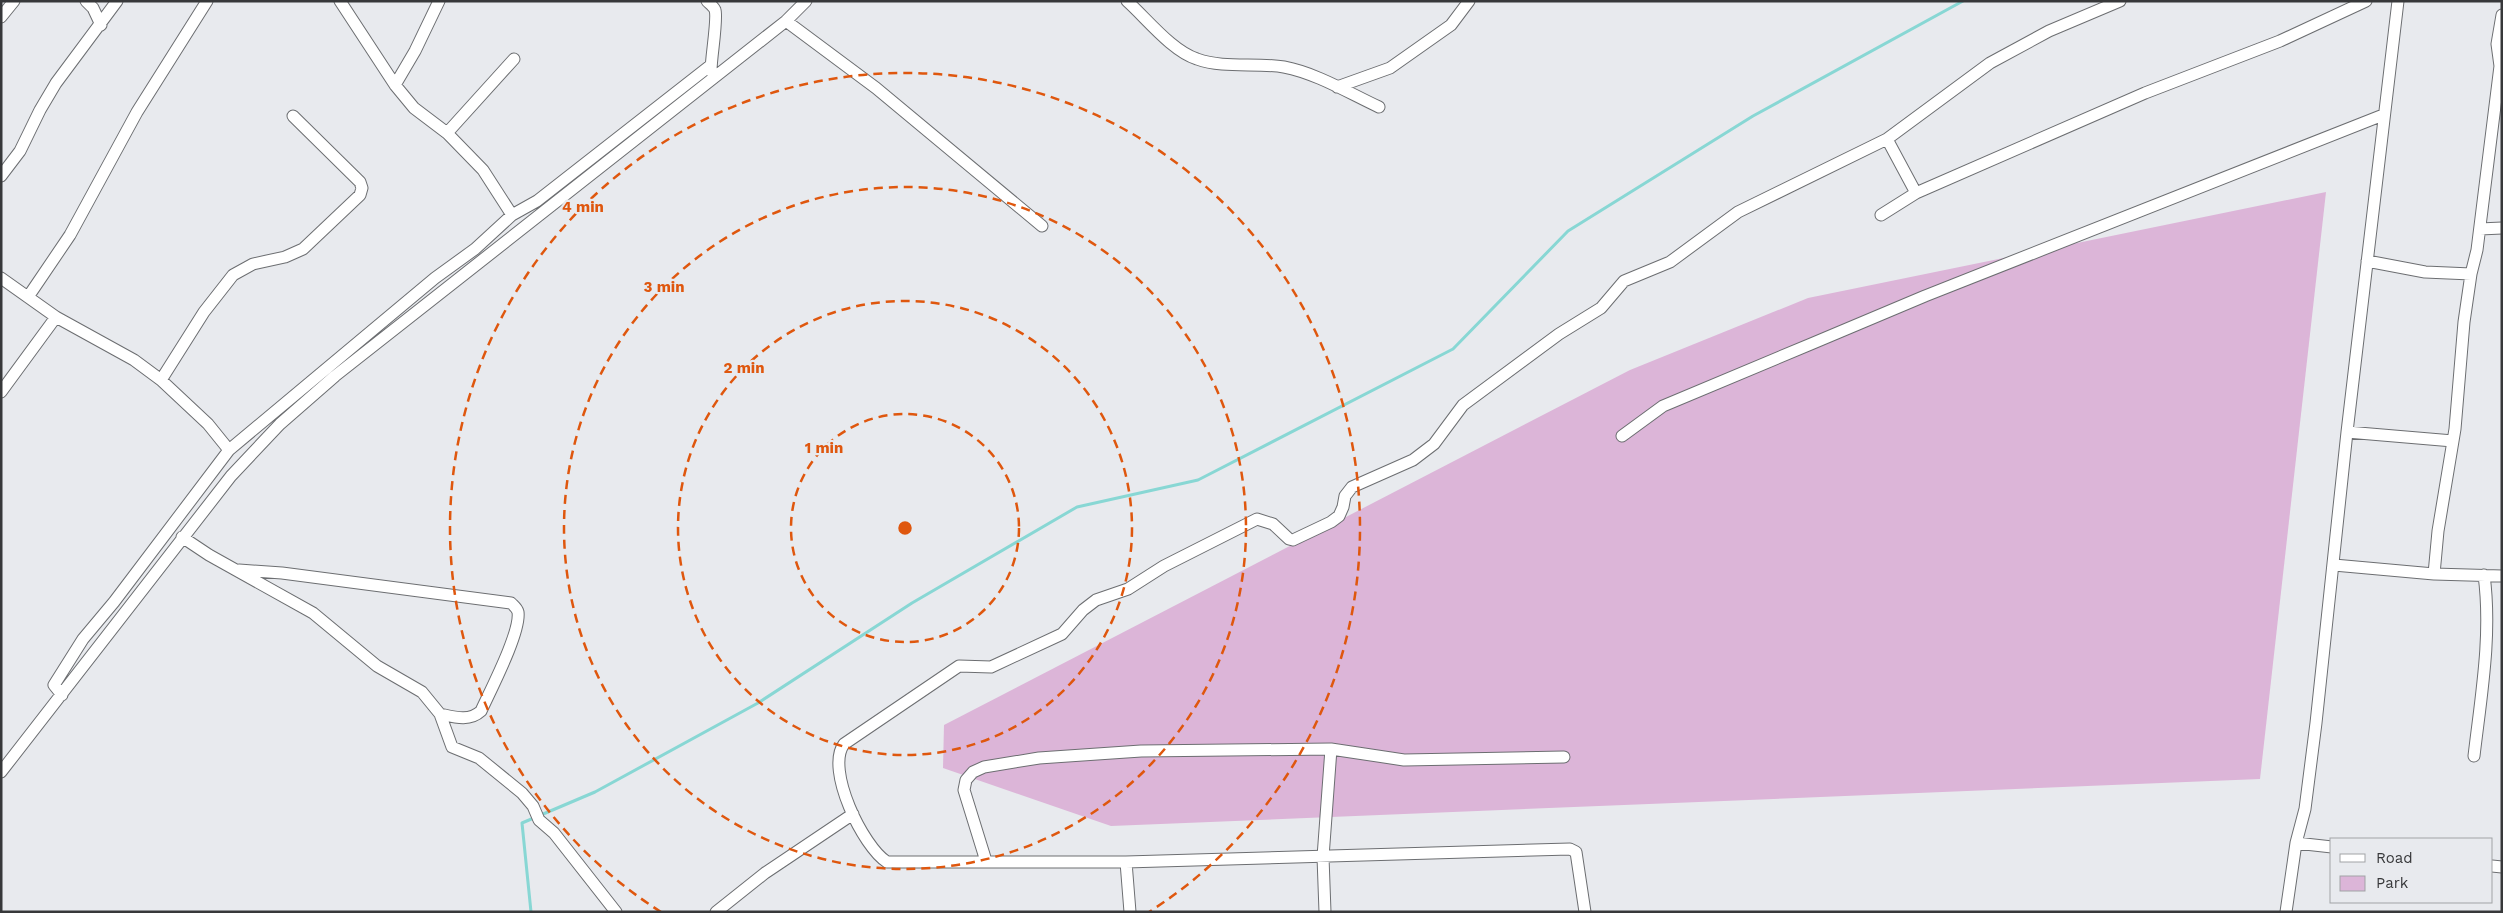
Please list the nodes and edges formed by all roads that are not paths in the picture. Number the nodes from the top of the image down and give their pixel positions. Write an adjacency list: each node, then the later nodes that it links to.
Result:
1 (14, 1): 15 (street)
2 (86, 1): 17 (street)
3 (117, 1): 17 (street)
4 (207, 1): 38 (street)
5 (340, 1): 21 (street)
6 (439, 1): 21 (street)
7 (707, 1): 19 (street)
8 (806, 1): 16 (street)
9 (1127, 1): 22 (street)
10 (1469, 1): 22 (street)
11 (2120, 1): 27 (street)
12 (2366, 1): 29 (street)
13 (2398, 1): 24 (street)
14 (2502, 15): 34 (street)
15 (1, 18)
16 (786, 21): 20 (street); 32 (street)
17 (101, 25): 28 (street)
18 (514, 59): 26 (street)
19 (711, 65): 20 (street); 30 (street)
20 (712, 77): 46 (street)
21 (395, 85): 26 (street)
22 (1337, 87): 23 (street)
23 (1379, 106)
24 (2383, 115): 35 (street); 43 (street)
25 (293, 116): 40 (street)
26 (447, 133): 30 (street)
27 (1886, 139): 29 (street); 58 (street)
28 (1, 176)
29 (1916, 193): 31 (street)
30 (512, 215): 45 (street)
31 (1880, 215)
32 (1042, 226)
33 (2502, 228): 34 (street)
34 (2480, 229): 36 (street)
35 (2366, 261): 36 (street); 42 (street)
36 (2471, 274): 44 (street)
37 (1, 278): 38 (street)
38 (28, 297): 39 (street)
39 (56, 317): 40 (street); 41 (street)
40 (161, 380): 45 (street)
41 (1, 392)
42 (2346, 432): 44 (street); 47 (street)
43 (1622, 436)
44 (2453, 441): 49 (street)
45 (229, 450): 52 (street)
46 (182, 537): 48 (street); 52 (street)
47 (2334, 564): 49 (street); 59 (street)
48 (239, 570): 53 (street); 53 (street)
49 (2434, 574): 50 (street)
50 (2484, 576): 51 (street); 55 (street)
51 (2502, 576)
52 (62, 695): 57 (street)
53 (440, 714): 64 (street)
54 (1331, 749): 56 (street); 61 (street); 62 (street)
55 (2474, 756)
56 (1564, 757)
57 (1, 772)
58 (853, 814): 62 (street); 65 (street)
59 (2296, 842): 60 (street); 69 (street)
60 (2330, 847)
61 (1323, 857): 63 (street); 67 (street); 68 (street)
62 (986, 861): 63 (street)
63 (1126, 862): 66 (street)
64 (616, 912)
65 (716, 912)
66 (1130, 912)
67 (1325, 912)
68 (1585, 912)
69 (2286, 912)

